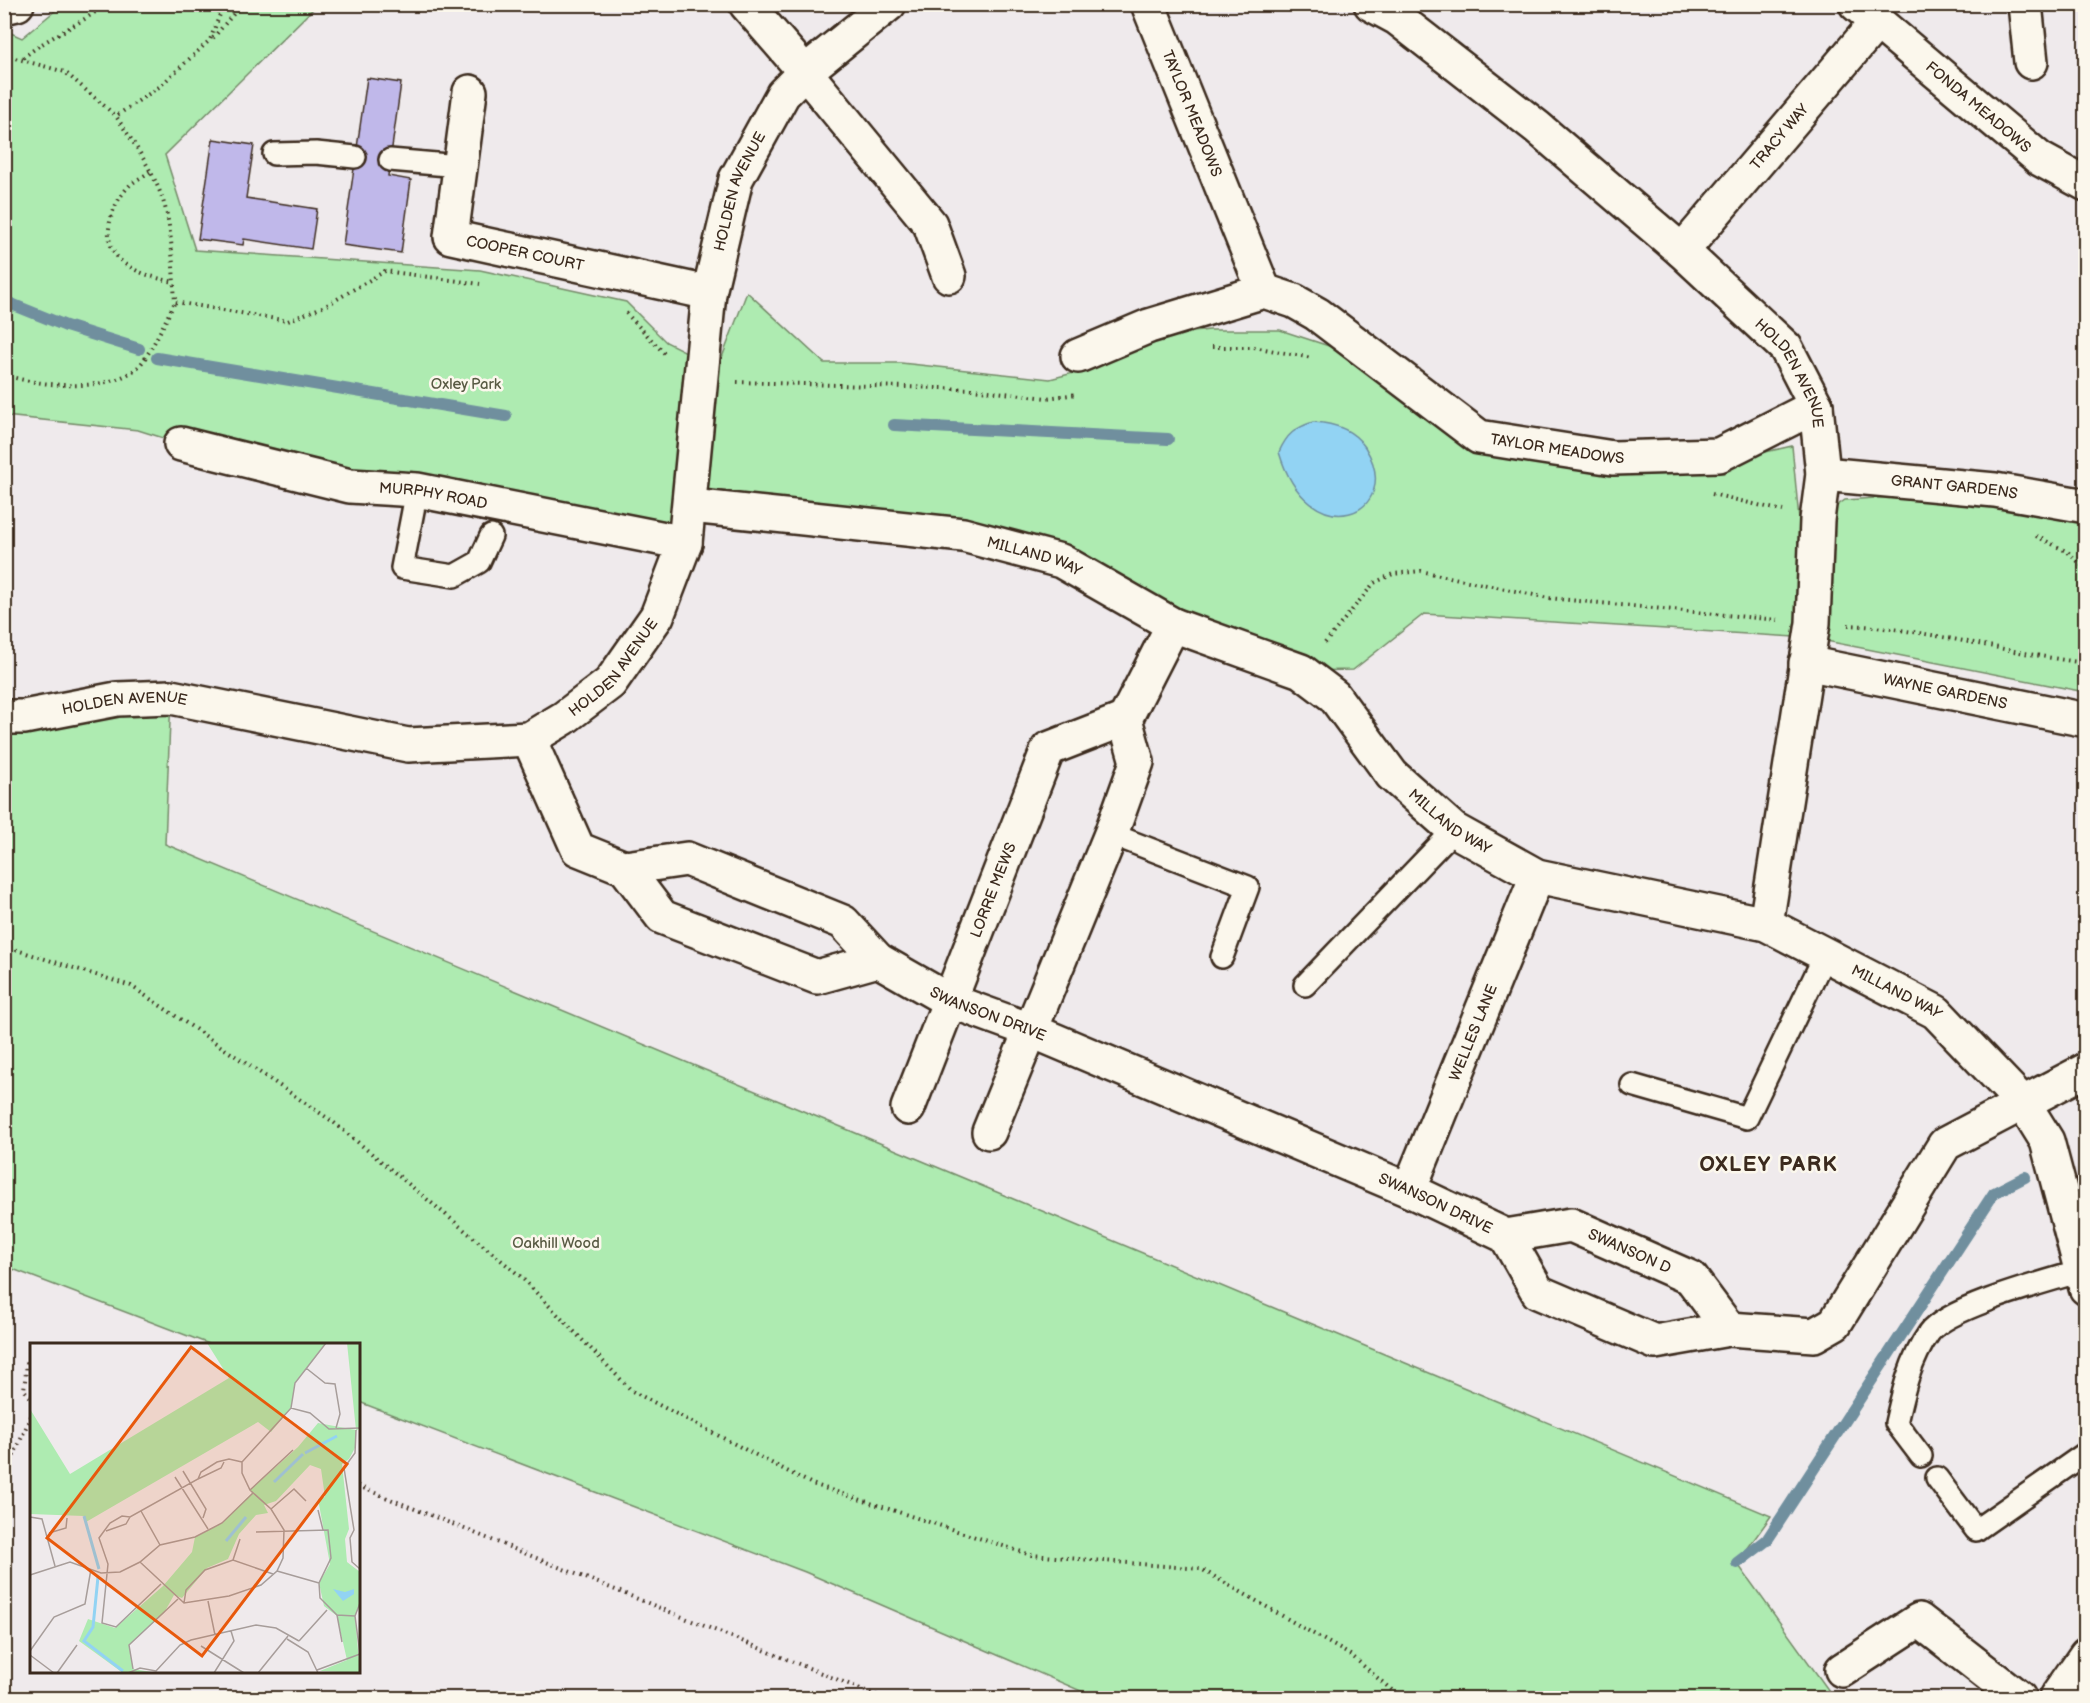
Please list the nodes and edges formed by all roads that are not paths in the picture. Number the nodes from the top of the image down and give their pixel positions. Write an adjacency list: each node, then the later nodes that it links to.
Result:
1 (17, 4): 7 (street)
2 (746, 4): 10 (street)
3 (889, 4): 10 (street, HOLDEN AVENUE)
4 (1148, 4): 19 (street, TAYLOR MEADOWS)
5 (1371, 4): 17 (street, HOLDEN AVENUE)
6 (2025, 4): 9 (street)
7 (4, 7)
8 (1867, 13): 16 (street, FONDA MEADOWS); 17 (street, TRACY WAY)
9 (2031, 62)
10 (805, 72): 18 (street); 20 (street, HOLDEN AVENUE)
11 (470, 92): 15 (street, COOPER COURT)
12 (274, 153): 13 (lane)
13 (355, 157)
14 (390, 160): 15 (lane)
15 (459, 166): 20 (street, COOPER COURT)
16 (2085, 184)
17 (1682, 251): 22 (street, HOLDEN AVENUE)
18 (949, 276)
19 (1264, 291): 21 (street); 22 (street, TAYLOR MEADOWS)
20 (709, 293): 26 (street, HOLDEN AVENUE)
21 (1078, 356)
22 (1816, 406): 24 (street, HOLDEN AVENUE)
23 (181, 444): 25 (street, MURPHY ROAD)
24 (1822, 474): 27 (street, GRANT GARDENS); 31 (street, HOLDEN AVENUE)
25 (417, 490): 28 (lane); 29 (street, MURPHY ROAD)
26 (691, 506): 29 (street, HOLDEN AVENUE); 30 (street, MILLAND WAY)
27 (2085, 506)
28 (491, 536)
29 (685, 543): 35 (street, HOLDEN AVENUE)
30 (1173, 625): 33 (street); 36 (street, MILLAND WAY)
31 (1806, 663): 34 (street, WAYNE GARDENS); 40 (street, HOLDEN AVENUE)
32 (4, 717): 35 (street, HOLDEN AVENUE)
33 (1125, 719): 37 (street); 45 (street, LORRE MEWS)
34 (2085, 720)
35 (529, 739): 38 (street)
36 (1454, 830): 39 (street, MILLAND WAY); 44 (lane)
37 (1111, 834): 42 (lane); 46 (street)
38 (625, 868): 43 (street, SWANSON DRIVE); 43 (street)
39 (1537, 876): 40 (street, MILLAND WAY); 52 (street, WELLES LANE)
40 (1766, 924): 41 (street, MILLAND WAY)
41 (1825, 955): 48 (lane); 49 (street, MILLAND WAY)
42 (1222, 957)
43 (879, 960): 45 (street, SWANSON DRIVE)
44 (1305, 985)
45 (948, 1000): 46 (street, SWANSON DRIVE); 50 (street, LORRE MEWS)
46 (1030, 1030): 51 (street); 52 (street, SWANSON DRIVE)
47 (2085, 1070): 49 (street)
48 (1632, 1085)
49 (2024, 1104): 53 (street, MILLAND WAY); 56 (street, SWANSON DRIVE)
50 (908, 1108)
51 (989, 1132)
52 (1409, 1190): 54 (street, SWANSON DRIVE)
53 (2079, 1230): 55 (street, MILLAND WAY)
54 (1506, 1236): 56 (street, SWANSON D); 56 (street, SWANSON DRIVE)
55 (2083, 1280): 58 (lane)
56 (1729, 1329)
57 (2085, 1453): 59 (lane)
58 (1920, 1456)
59 (1937, 1478)
60 (2085, 1655): 63 (street)
61 (1842, 1670): 62 (street)
62 (2019, 1698)
63 (2055, 1698)

